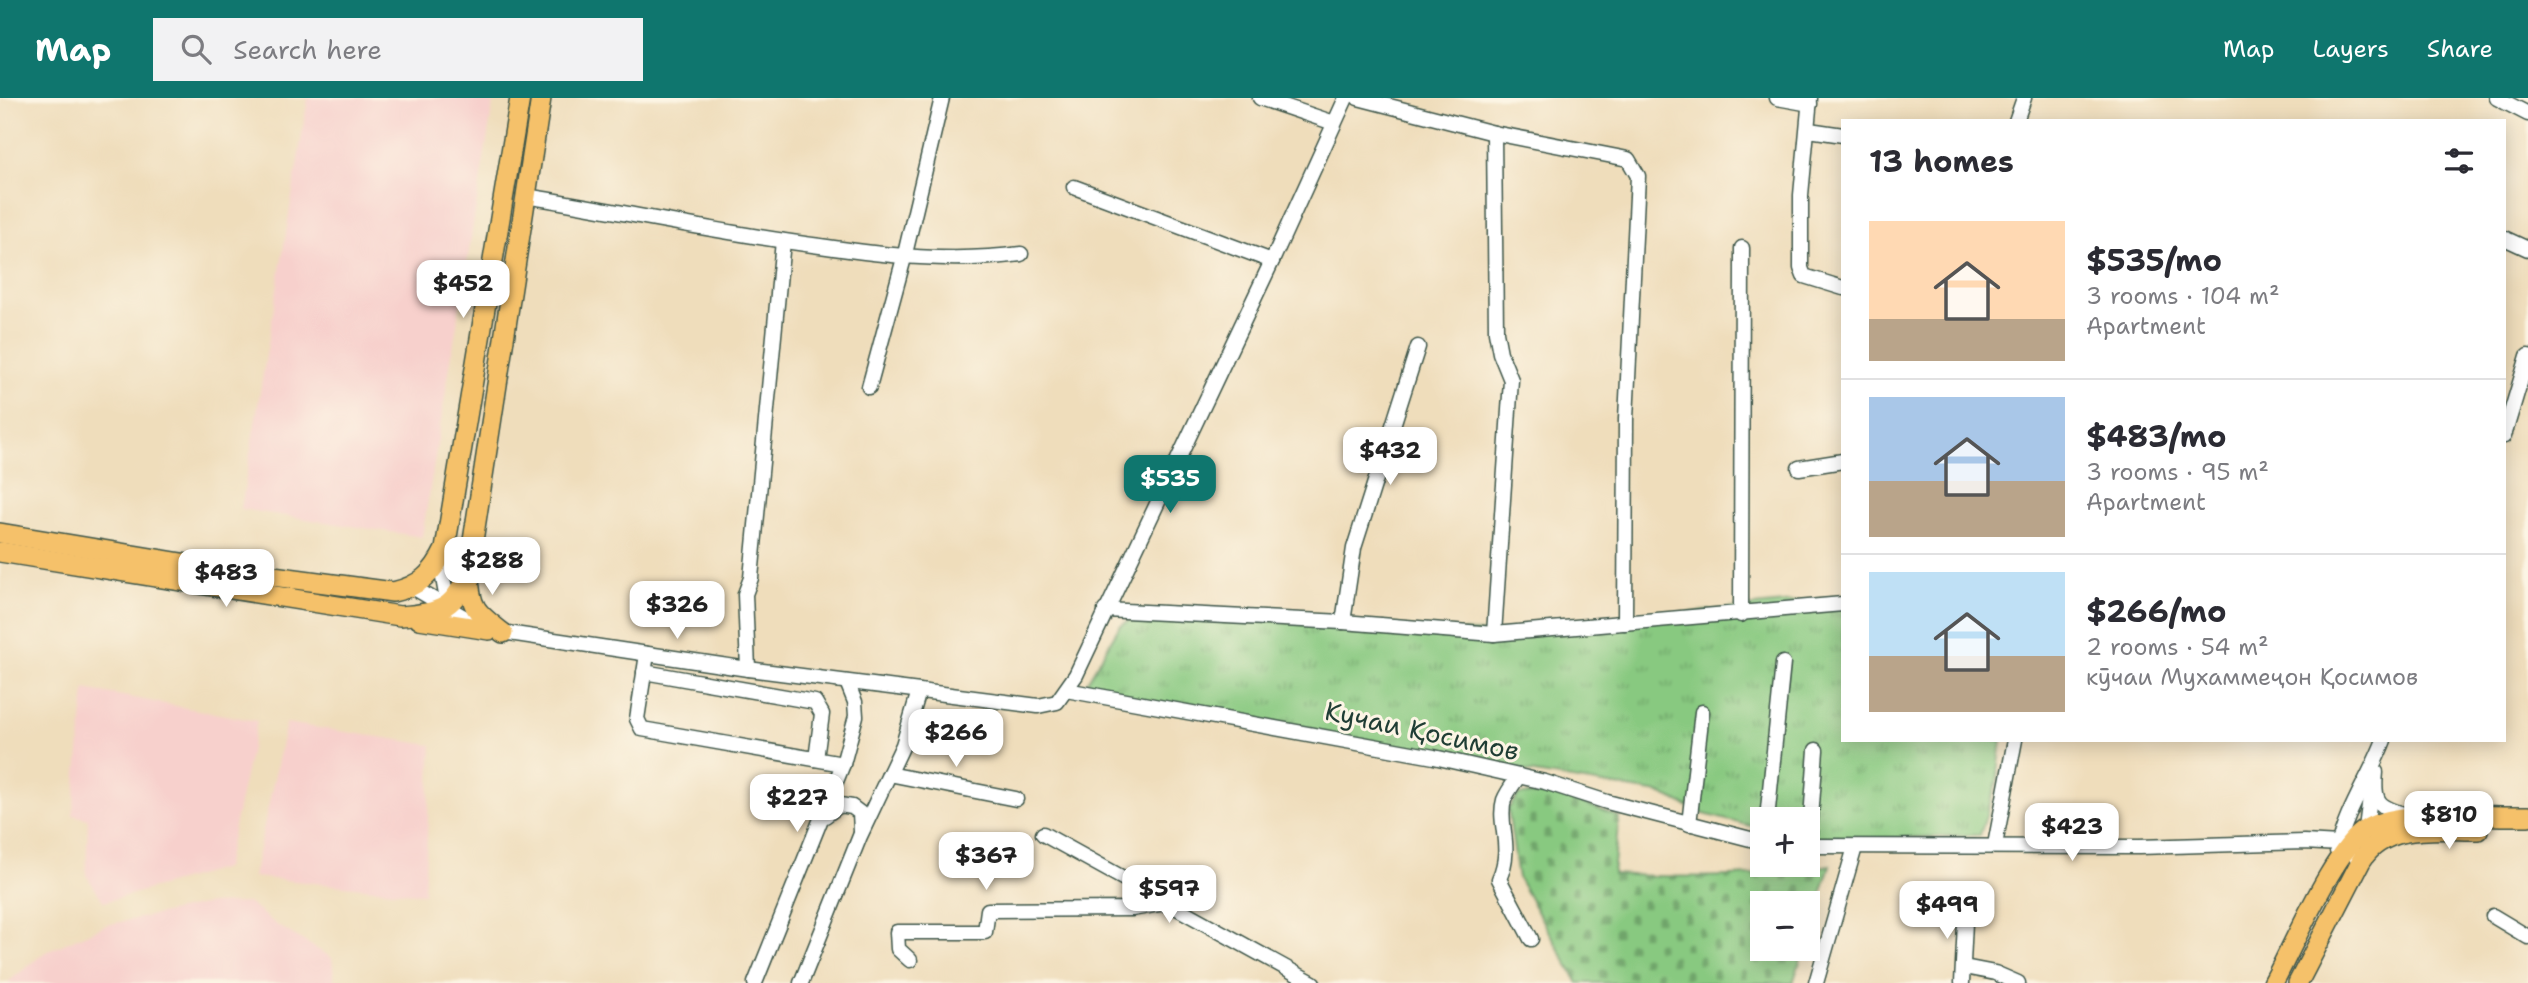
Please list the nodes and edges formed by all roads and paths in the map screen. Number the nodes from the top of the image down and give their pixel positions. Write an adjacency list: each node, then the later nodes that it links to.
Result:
1 (520, 98): 34 (main road)
2 (541, 98): 18 (main road)
3 (942, 98): 24 (street)
4 (1260, 98): 13 (street)
5 (1346, 98): 13 (street)
6 (1359, 98): 15 (street)
7 (1777, 98): 10 (street)
8 (2024, 98): 12 (street)
9 (2497, 98): 11 (street)
10 (1810, 101): 14 (street)
11 (2528, 114)
12 (2017, 119)
13 (1334, 123): 25 (street)
14 (1809, 130): 16 (street); 26 (street)
15 (1494, 133): 44 (street); 46 (street)
16 (1841, 135)
17 (1074, 187): 25 (street)
18 (526, 196): 20 (street); 36 (main road)
19 (2506, 240): 22 (street)
20 (783, 242): 24 (street); 49 (street)
21 (1742, 248): 41 (street)
22 (2528, 249)
23 (1021, 254): 24 (street)
24 (904, 258): 29 (street)
25 (1272, 261): 40 (street)
26 (1841, 287)
27 (1418, 347): 43 (street)
28 (2528, 356): 30 (street)
29 (869, 387)
30 (2506, 429)
31 (1841, 461): 32 (street)
32 (1799, 468)
33 (0, 533): 37 (main road)
34 (445, 550): 37 (main road); 39 (street)
35 (0, 552): 42 (main road)
36 (469, 567): 39 (main road); 45 (main road)
37 (414, 587): 39 (street)
38 (1841, 604): 41 (street)
39 (448, 606): 42 (main road); 45 (street)
40 (1105, 610): 43 (street); 52 (street)
41 (1741, 615): 44 (street)
42 (400, 616): 45 (main road)
43 (1343, 622): 46 (street)
44 (1625, 623): 46 (street)
45 (496, 631): 47 (street)
46 (1494, 634)
47 (647, 654): 49 (street); 50 (street)
48 (1783, 663): 64 (street)
49 (748, 668): 51 (street)
50 (644, 672): 58 (street); 58 (street)
51 (847, 682): 53 (street); 59 (street)
52 (1066, 690): 53 (street); 62 (street, Кучаи Қосимов)
53 (919, 691): 61 (street)
54 (1702, 712): 69 (street)
55 (2015, 742): 75 (street)
56 (2381, 742): 60 (street)
57 (1816, 750): 65 (street)
58 (816, 759): 59 (street)
59 (843, 764): 67 (street)
60 (2375, 765): 68 (street); 70 (street); 77 (street)
61 (889, 774): 63 (street); 73 (street)
62 (1519, 776): 69 (street, Кучаи Қосимов); 84 (street)
63 (1016, 799)
64 (1768, 807)
65 (1811, 807)
66 (2528, 817): 68 (main road)
67 (822, 818): 73 (street); 88 (street)
68 (2415, 818): 70 (main road)
69 (1689, 824): 74 (street, Кучаи Қосимов)
70 (2366, 828): 77 (main road); 79 (main road)
71 (2528, 829): 79 (main road)
72 (1043, 834): 81 (street)
73 (860, 836): 89 (street)
74 (1750, 839)
75 (1995, 845): 77 (street); 78 (street)
76 (1820, 846): 78 (street)
77 (2342, 846): 79 (street); 85 (main road)
78 (1855, 847): 91 (street)
79 (2361, 861): 85 (main road)
80 (1966, 902): 87 (street)
81 (1166, 903): 86 (street); 90 (street)
82 (2493, 916): 83 (street)
83 (2528, 936)
84 (1531, 939)
85 (2301, 954): 94 (main road); 95 (main road)
86 (910, 960)
87 (1964, 967): 92 (street); 93 (street)
88 (755, 983)
89 (801, 983)
90 (1313, 983)
91 (1816, 983)
92 (1962, 983)
93 (2018, 983)
94 (2273, 983)
95 (2298, 983)

